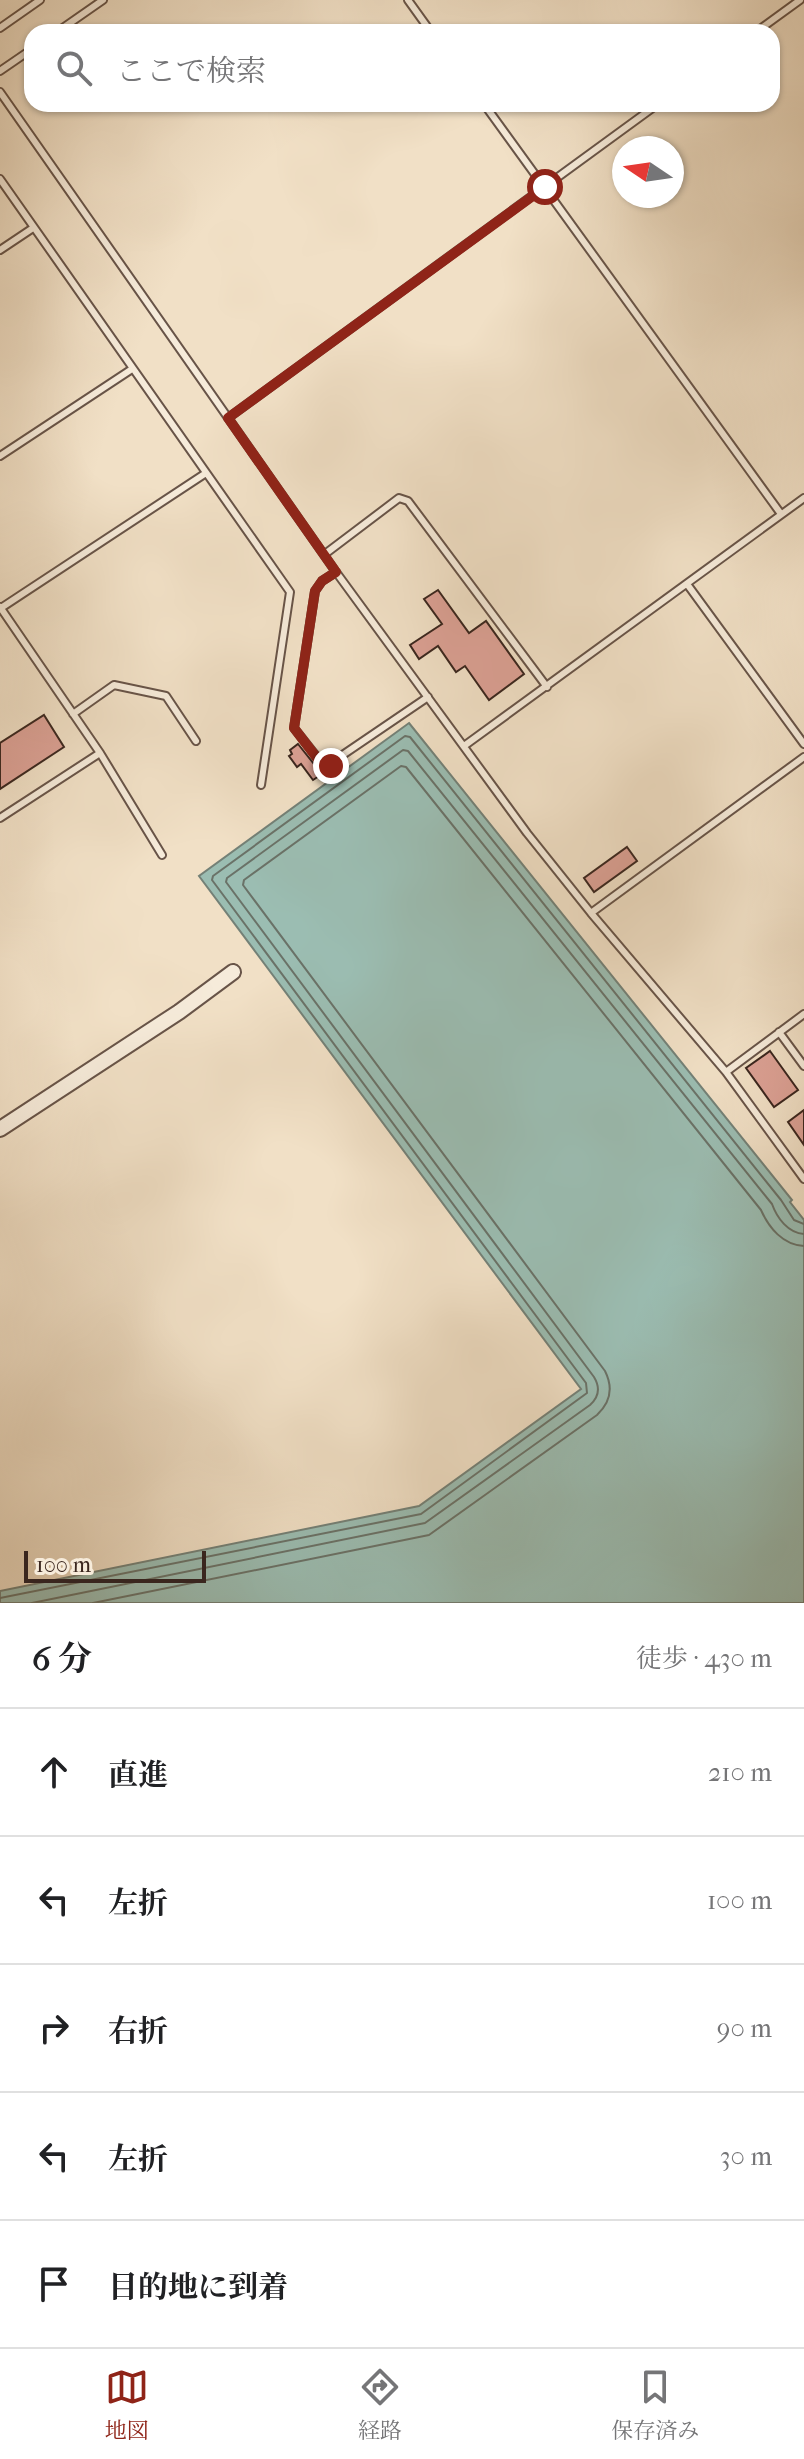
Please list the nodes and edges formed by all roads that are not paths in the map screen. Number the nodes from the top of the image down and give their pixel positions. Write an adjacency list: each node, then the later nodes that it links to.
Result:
1 (40, 0): 8 (lane)
2 (103, 0): 5 (lane)
3 (408, 0): 6 (lane)
4 (800, 0): 7 (lane)
5 (68, 24)
6 (425, 24)
7 (767, 24)
8 (0, 28)
9 (24, 54): 10 (lane)
10 (0, 71)
11 (0, 92): 19 (lane)
12 (490, 112): 15 (lane)
13 (647, 112): 15 (lane)
14 (0, 179): 16 (lane)
15 (545, 187): 19 (lane); 23 (lane)
16 (33, 228): 17 (lane); 18 (lane)
17 (0, 250)
18 (132, 369): 20 (lane); 21 (lane)
19 (228, 418): 24 (lane)
20 (0, 456)
21 (206, 473): 27 (lane); 36 (lane)
22 (804, 498): 23 (lane)
23 (781, 514): 26 (lane)
24 (325, 554): 25 (lane); 28 (lane)
25 (336, 572): 29 (lane); 29 (lane)
26 (687, 584): 28 (lane); 32 (lane)
27 (0, 608): 30 (lane)
28 (547, 687): 33 (lane)
29 (428, 697): 33 (lane)
30 (73, 714): 31 (lane); 34 (lane)
31 (196, 741)
32 (804, 744)
33 (464, 746): 39 (lane)
34 (100, 753): 37 (lane); 38 (lane)
35 (804, 757): 39 (lane)
36 (261, 785)
37 (0, 818)
38 (162, 855)
39 (591, 913): 44 (lane)
40 (233, 972): 45 (street)
41 (804, 1014): 42 (lane)
42 (779, 1032): 43 (lane); 44 (lane)
43 (804, 1066)
44 (726, 1072): 46 (lane)
45 (0, 1129)
46 (804, 1179)

